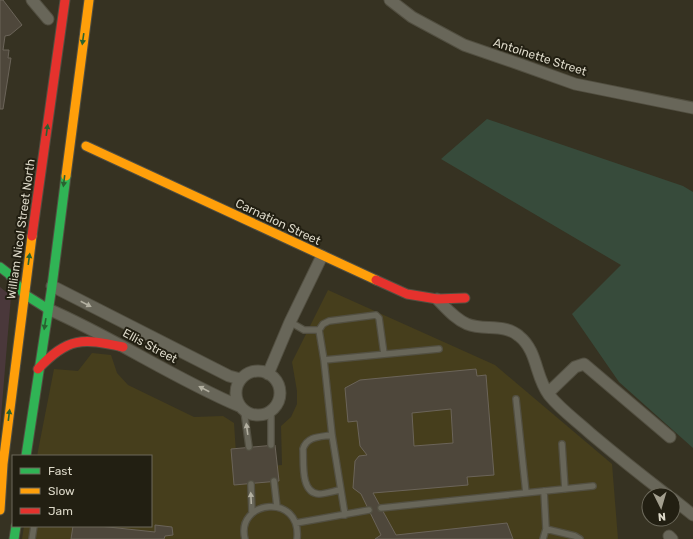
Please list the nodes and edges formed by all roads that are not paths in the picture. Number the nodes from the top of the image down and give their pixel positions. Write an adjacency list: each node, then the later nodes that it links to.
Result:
1 (32, 0): 5 (street)
2 (65, 0): 11 (main road, William Nicol Street North, one-way to 2)
3 (89, 0): 12 (main road, one-way to 12)
4 (390, 0): 6 (street, Antoinette Street)
5 (48, 19)
6 (693, 108)
7 (86, 146): 8 (main road, Carnation Street)
8 (322, 256): 15 (main road, Carnation Street); 17 (street)
9 (0, 266): 10 (main road)
10 (9, 274): 11 (main road); 13 (main road)
11 (27, 276): 12 (main road); 13 (main road, William Nicol Street North)
12 (45, 283): 16 (main road); 25 (street, Ellis Street, one-way to 25)
13 (24, 294): 16 (main road); 47 (main road, William Nicol Street North, one-way to 13)
14 (465, 298): 15 (main road, Carnation Street)
15 (437, 299): 26 (street)
16 (48, 309): 19 (street, Ellis Street); 23 (main road, one-way to 23)
17 (290, 322): 18 (lane); 24 (street)
18 (319, 330): 21 (lane); 22 (lane)
19 (123, 347): 23 (main road); 28 (street, Ellis Street, one-way to 19)
20 (439, 349): 21 (lane)
21 (384, 354): 22 (lane)
22 (324, 360): 30 (lane)
23 (38, 370): 35 (main road)
24 (268, 374): 25 (street); 29 (street)
25 (240, 379): 28 (street)
26 (548, 393): 31 (street); 39 (street)
27 (516, 399): 43 (lane)
28 (242, 408): 29 (street, Ellis Street); 34 (lane, one-way to 28)
29 (271, 411): 33 (lane)
30 (332, 435): 41 (lane); 41 (lane)
31 (670, 437)
32 (562, 444): 40 (lane)
33 (271, 445)
34 (249, 447)
35 (26, 455)
36 (274, 481): 44 (lane)
37 (251, 484): 49 (lane, one-way to 37)
38 (593, 486): 40 (lane)
39 (657, 487)
40 (565, 489): 42 (lane)
41 (340, 490): 50 (lane)
42 (544, 491): 43 (lane); 55 (lane)
43 (526, 493): 46 (lane)
44 (277, 506): 49 (lane); 52 (lane)
45 (681, 506): 51 (street)
46 (381, 508)
47 (0, 510)
48 (369, 510): 50 (lane)
49 (252, 513): 58 (lane)
50 (345, 515): 52 (lane)
51 (693, 515)
52 (296, 523): 59 (lane)
53 (16, 527): 56 (main road)
54 (34, 527): 57 (lane)
55 (546, 529): 60 (lane); 61 (lane)
56 (14, 539)
57 (32, 539)
58 (245, 539)
59 (296, 539)
60 (543, 539)
61 (580, 539)

